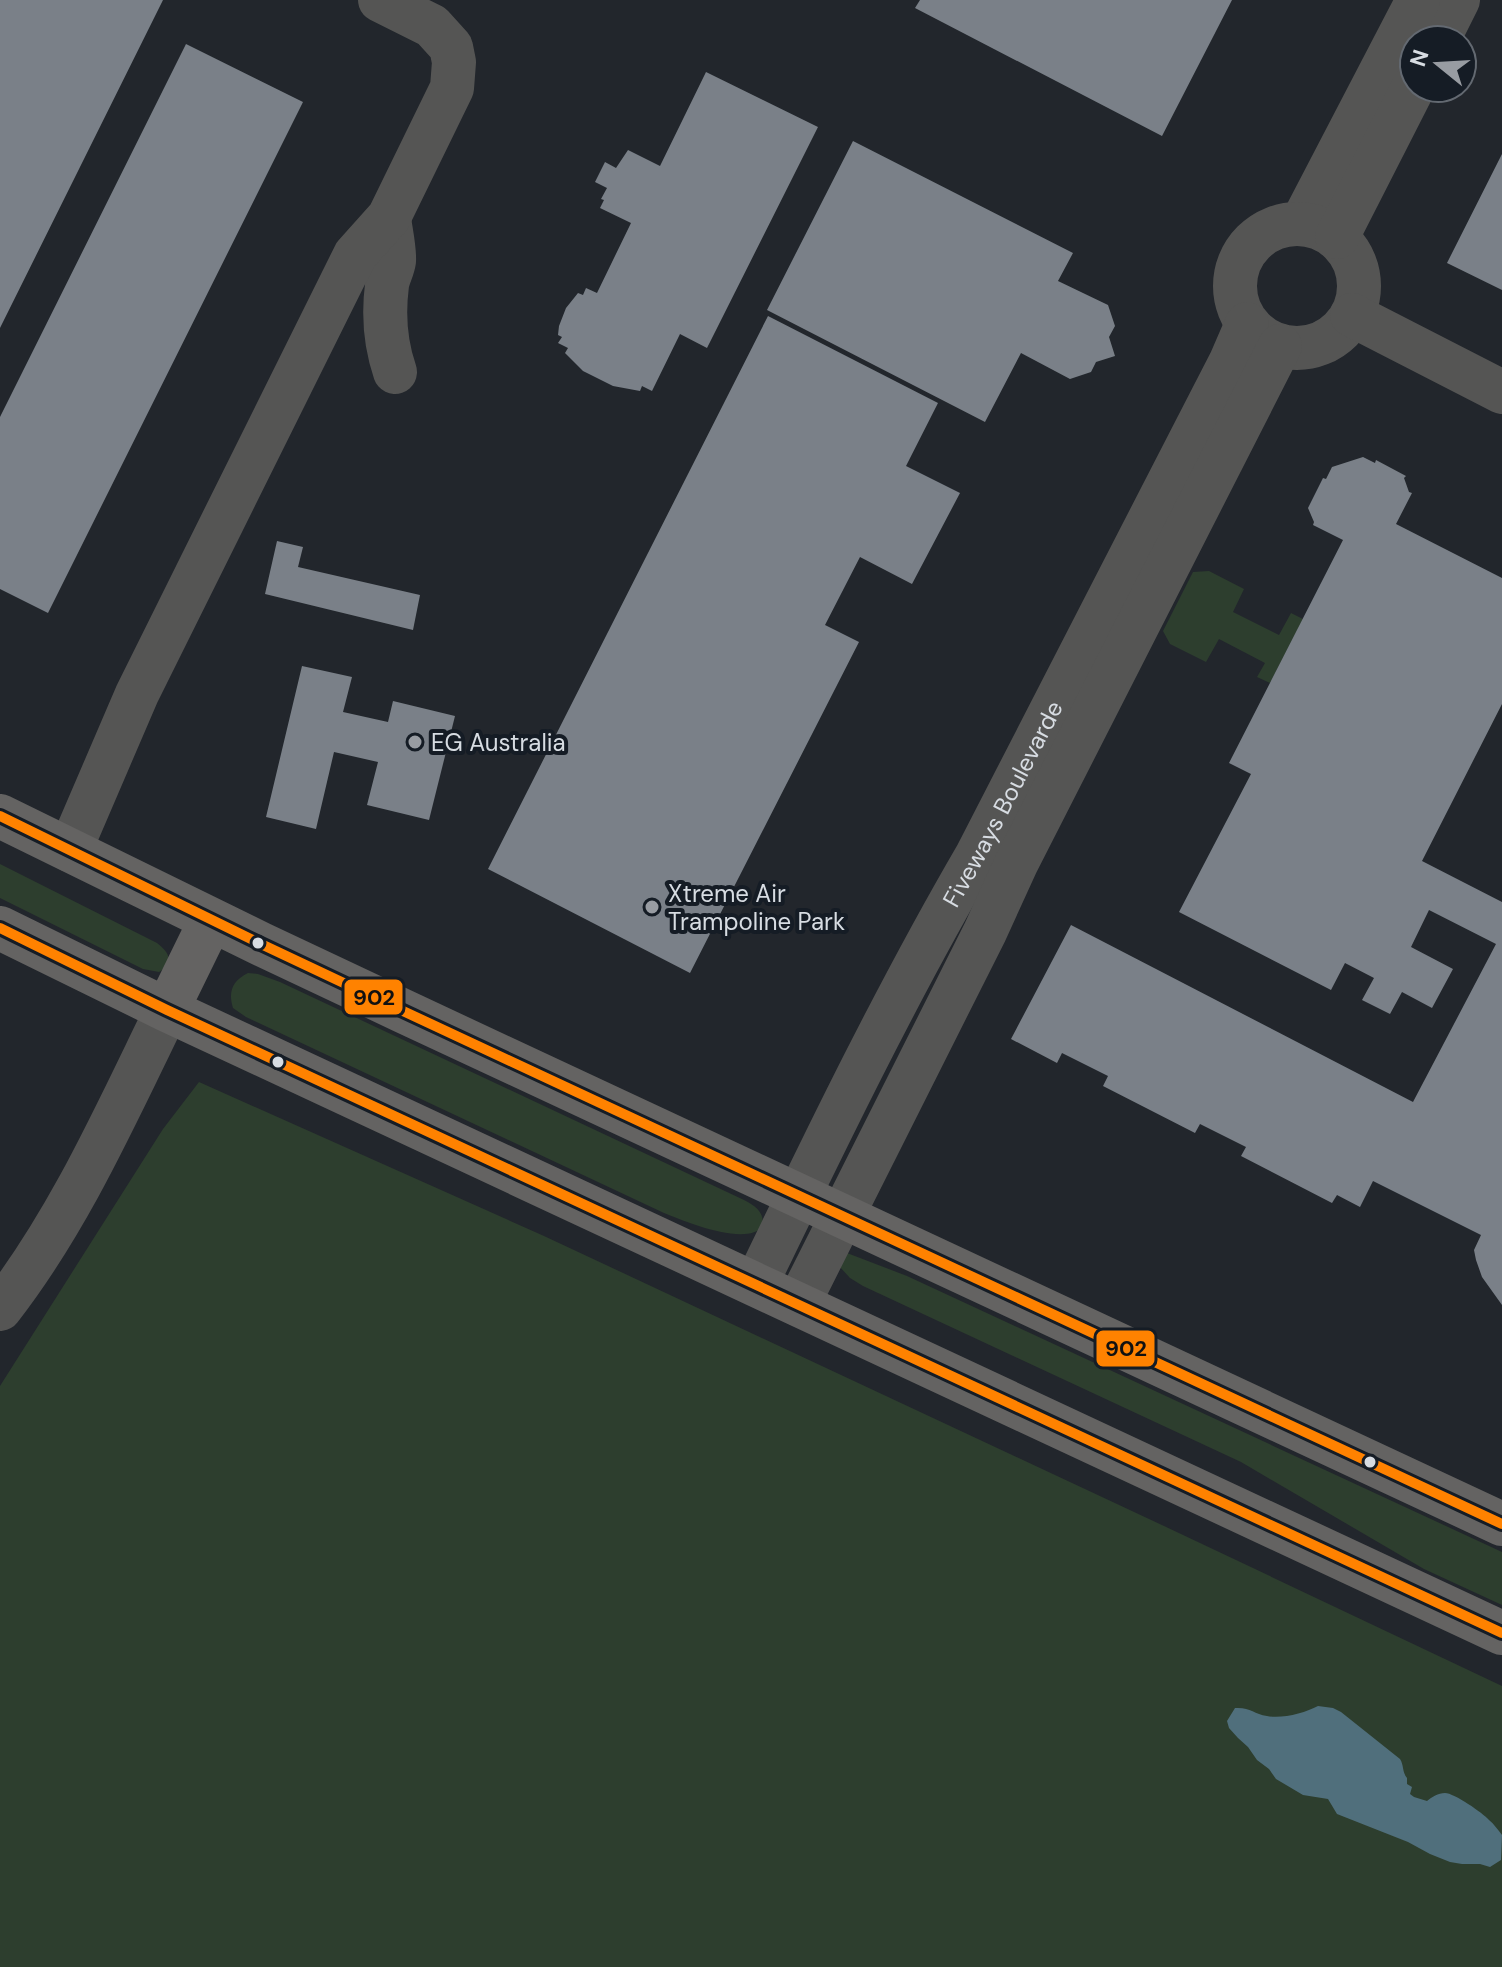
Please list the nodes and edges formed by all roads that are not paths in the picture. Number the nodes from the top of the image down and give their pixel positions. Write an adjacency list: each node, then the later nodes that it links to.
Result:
1 (380, 0): 6 (street)
2 (1418, 0): 7 (street)
3 (1458, 0): 4 (street)
4 (1446, 24)
5 (1402, 104): 7 (street)
6 (389, 217): 10 (street); 14 (street)
7 (1320, 230): 8 (street); 9 (street)
8 (1352, 315): 9 (street); 11 (street)
9 (1264, 335): 12 (street, Fiveways Boulevarde)
10 (395, 372)
11 (1502, 392)
12 (1104, 650): 18 (street, Fiveways Boulevarde); 19 (street, Fiveways Boulevarde)
13 (0, 816): 14 (highway)
14 (70, 850): 15 (highway)
15 (211, 920): 17 (highway); 18 (highway)
16 (0, 928): 17 (highway)
17 (167, 1010): 20 (highway); 22 (street)
18 (799, 1196): 19 (highway); 20 (street, Fiveways Boulevarde)
19 (842, 1216): 21 (street, Fiveways Boulevarde); 23 (highway)
20 (756, 1284): 21 (highway)
21 (798, 1304): 24 (highway)
22 (0, 1309)
23 (1502, 1524)
24 (1502, 1633)

